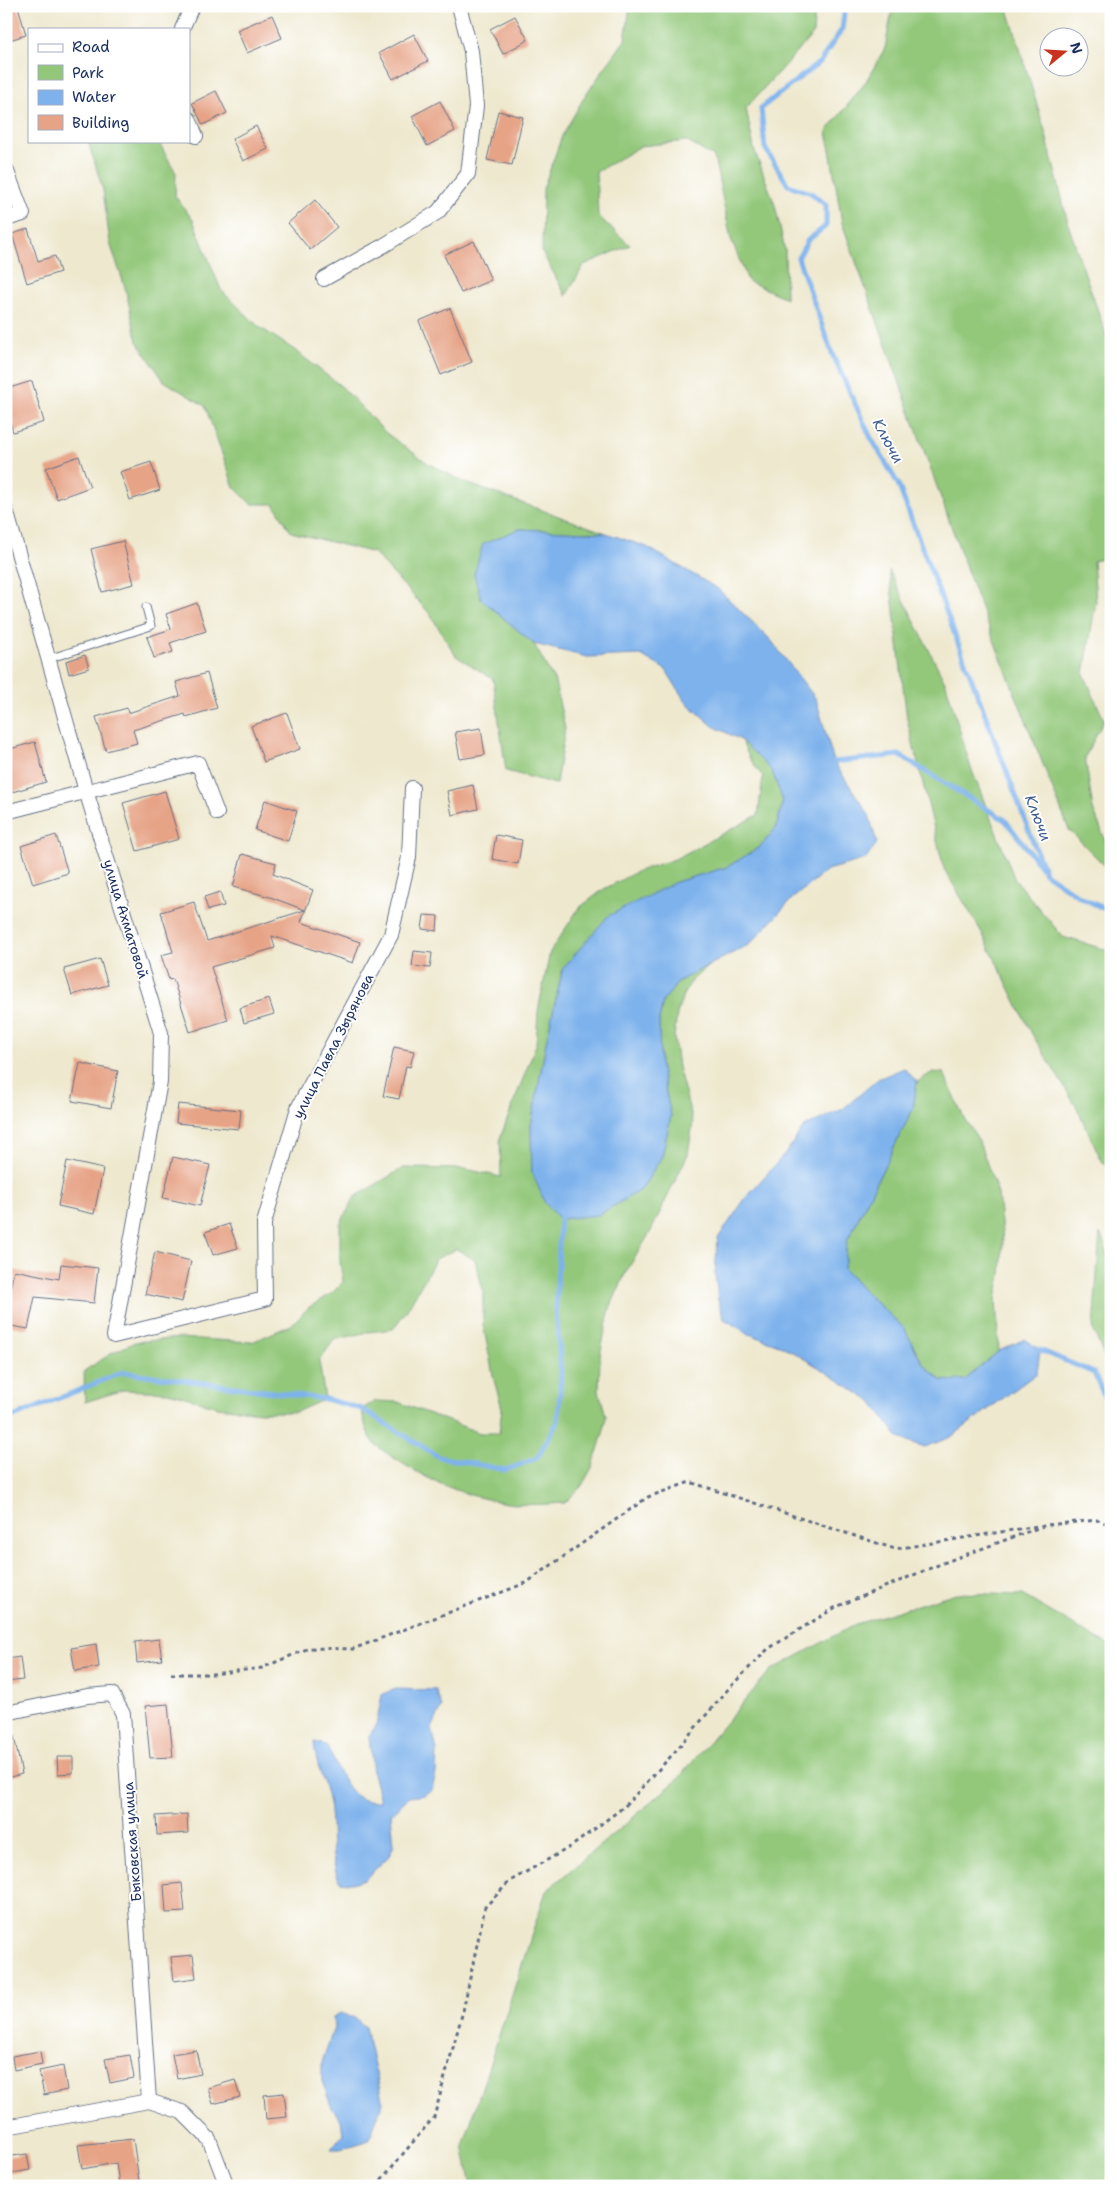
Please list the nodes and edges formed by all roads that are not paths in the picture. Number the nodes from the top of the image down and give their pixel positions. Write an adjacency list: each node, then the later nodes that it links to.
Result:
1 (192, 6): 3 (street)
2 (459, 6): 8 (street)
3 (182, 28)
4 (190, 121): 5 (street)
5 (196, 136)
6 (6, 169): 7 (street)
7 (6, 219)
8 (324, 279)
9 (6, 510): 11 (street, улица Ахматовой)
10 (146, 607): 11 (lane)
11 (48, 659): 13 (street, улица Ахматовой)
12 (412, 788): 16 (street, улица Павла Зырянова)
13 (86, 791): 14 (street); 15 (street); 16 (street, улица Ахматовой)
14 (6, 812)
15 (217, 814)
16 (114, 1336)
17 (6, 1713): 18 (street, Быковская улица)
18 (149, 2101): 19 (street); 20 (street)
19 (6, 2127)
20 (227, 2186)

